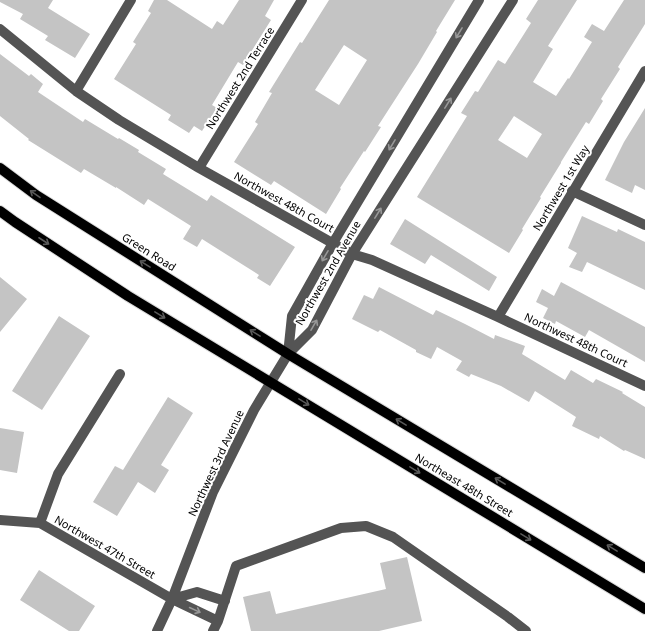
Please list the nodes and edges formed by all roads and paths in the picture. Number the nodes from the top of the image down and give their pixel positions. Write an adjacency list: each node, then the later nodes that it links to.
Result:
1 (131, 0): 7 (street)
2 (302, 0): 9 (street, Northwest 2nd Terrace)
3 (480, 0): 13 (street, Northwest 2nd Avenue, one-way to 13)
4 (513, 0): 14 (street, Northwest 2nd Avenue, one-way to 4)
5 (0, 29): 7 (street, Northwest 48th Court)
6 (645, 71): 10 (street, Northwest 1st Way)
7 (76, 91): 9 (street, Northwest 48th Court)
8 (0, 168): 16 (main road, Green Road, one-way to 8)
9 (199, 168): 13 (street, Northwest 48th Court)
10 (572, 191): 12 (street); 15 (street, Northwest 1st Way)
11 (0, 211): 18 (main road, one-way to 18)
12 (645, 225)
13 (333, 243): 14 (street, Northwest 48th Court); 16 (street, Northwest 2nd Avenue, one-way to 16)
14 (352, 254): 15 (street, Northwest 48th Court); 16 (street, Northwest 2nd Avenue, one-way to 14)
15 (498, 317): 19 (street, Northwest 48th Court)
16 (288, 354): 18 (street, Northwest 3rd Avenue); 22 (main road, Northeast 48th Street, one-way to 16)
17 (120, 374): 21 (street)
18 (271, 382): 23 (street, Northwest 3rd Avenue); 25 (main road, Northeast 48th Street, one-way to 25)
19 (645, 386)
20 (0, 520): 21 (street, Northwest 47th Street)
21 (40, 523): 23 (street, Northwest 47th Street)
22 (645, 568)
23 (172, 599): 24 (street); 26 (street, Northwest 47th Street, one-way to 26); 27 (street, Northwest 3rd Avenue)
24 (225, 600): 26 (street); 29 (street)
25 (645, 609)
26 (218, 621): 28 (street)
27 (157, 631)
28 (213, 631)
29 (526, 631)

